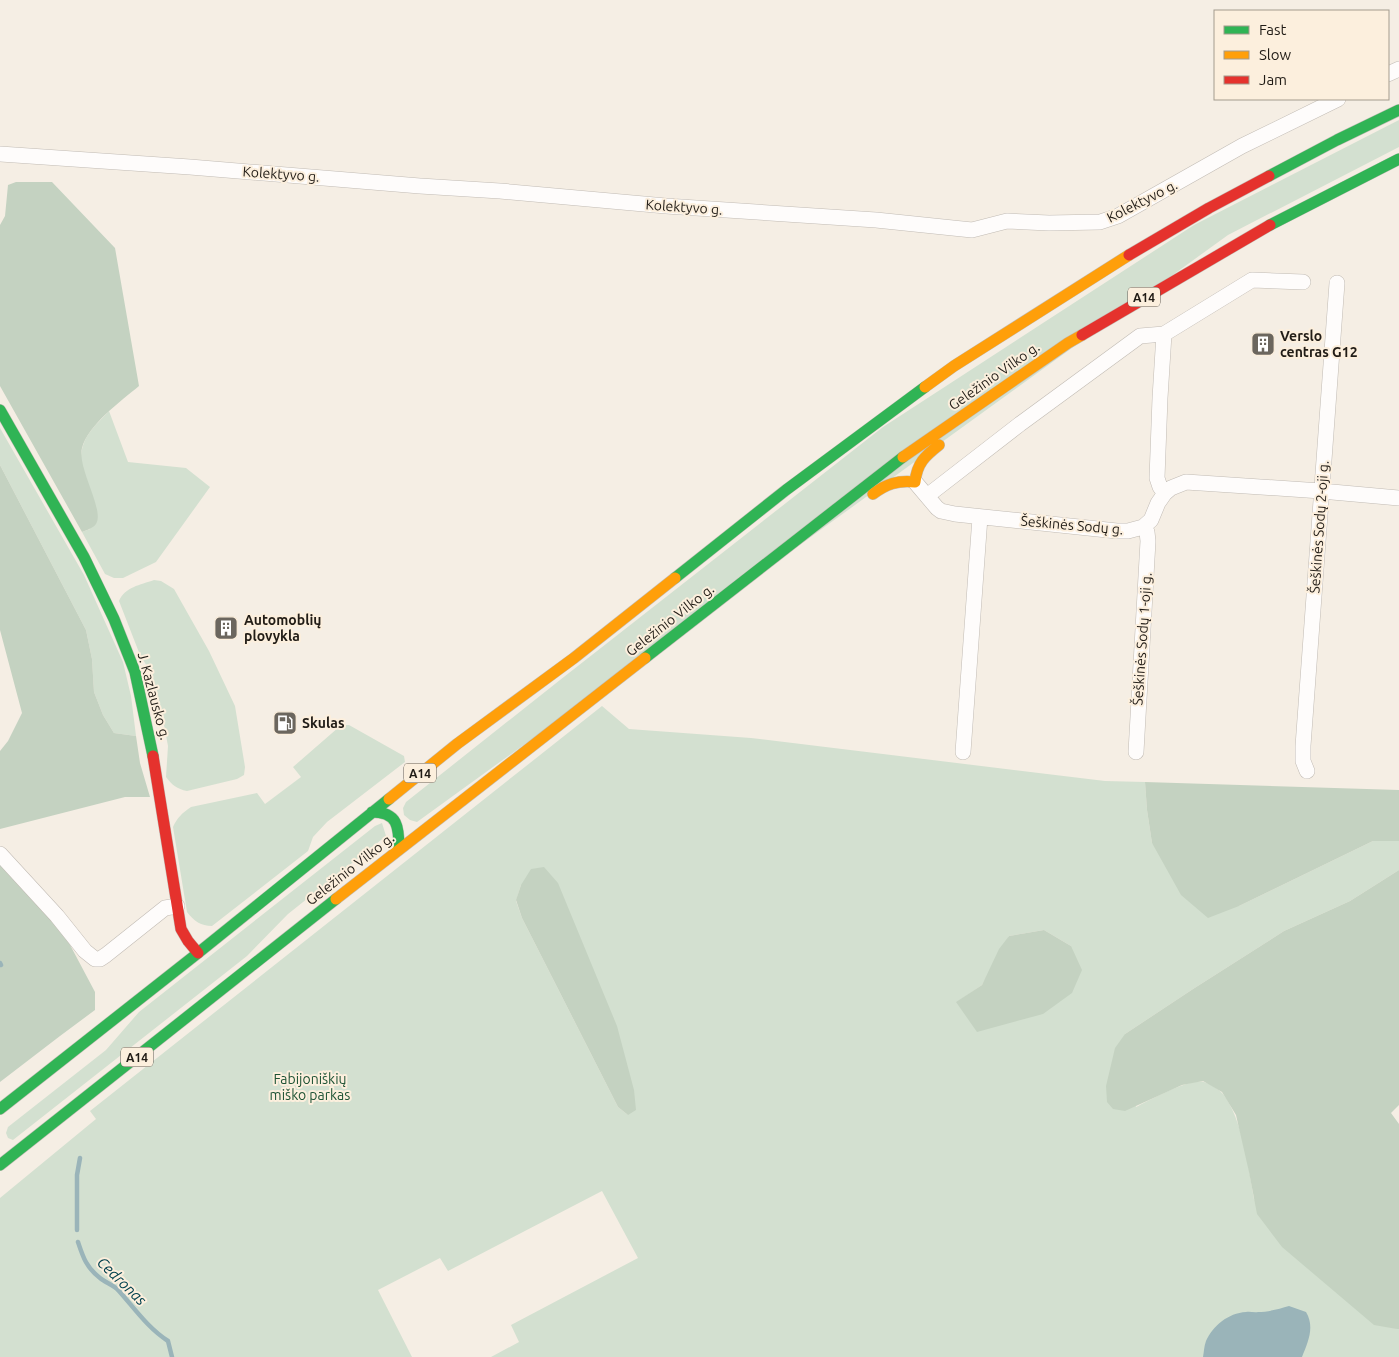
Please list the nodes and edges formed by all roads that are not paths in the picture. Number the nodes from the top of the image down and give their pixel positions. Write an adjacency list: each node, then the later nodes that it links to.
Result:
1 (1336, 100): 3 (street, Kolektyvo g.)
2 (1399, 110): 21 (main road, Geležinio Vilko g. / A14)
3 (0, 154)
4 (1399, 159): 8 (main road, Geležinio Vilko g. / A14)
5 (1303, 282): 7 (street)
6 (1337, 283): 11 (street, Šeškinės Sodų 2-oji g.)
7 (1164, 334): 12 (street); 13 (street)
8 (992, 395): 10 (main road); 17 (main road, Geležinio Vilko g. / A14)
9 (0, 410): 24 (main road, J. Kazlausko g.)
10 (915, 482): 13 (street, Šeškinės Sodų g.); 17 (main road)
11 (1321, 491): 12 (street); 14 (street); 20 (street, Šeškinės Sodų 2-oji g.)
12 (1165, 493): 16 (street, Šeškinės Sodų g.)
13 (927, 496): 15 (street, Šeškinės Sodų g.)
14 (1399, 498)
15 (980, 517): 16 (street, Šeškinės Sodų g.); 18 (street)
16 (1143, 527): 19 (street, Šeškinės Sodų 1-oji g.)
17 (807, 532): 22 (main road, Geležinio Vilko g. / A14)
18 (963, 752)
19 (1136, 752)
20 (1307, 771)
21 (372, 812): 22 (main road); 25 (main road, Geležinio Vilko g. / A14)
22 (398, 849): 28 (main road, Geležinio Vilko g. / A14)
23 (0, 854): 24 (street)
24 (177, 906): 25 (main road, J. Kazlausko g.)
25 (198, 953): 26 (main road, Geležinio Vilko g. / A14)
26 (0, 1109)
27 (2, 1150): 28 (main road)
28 (18, 1151): 29 (main road, Geležinio Vilko g. / A14)
29 (0, 1166)

